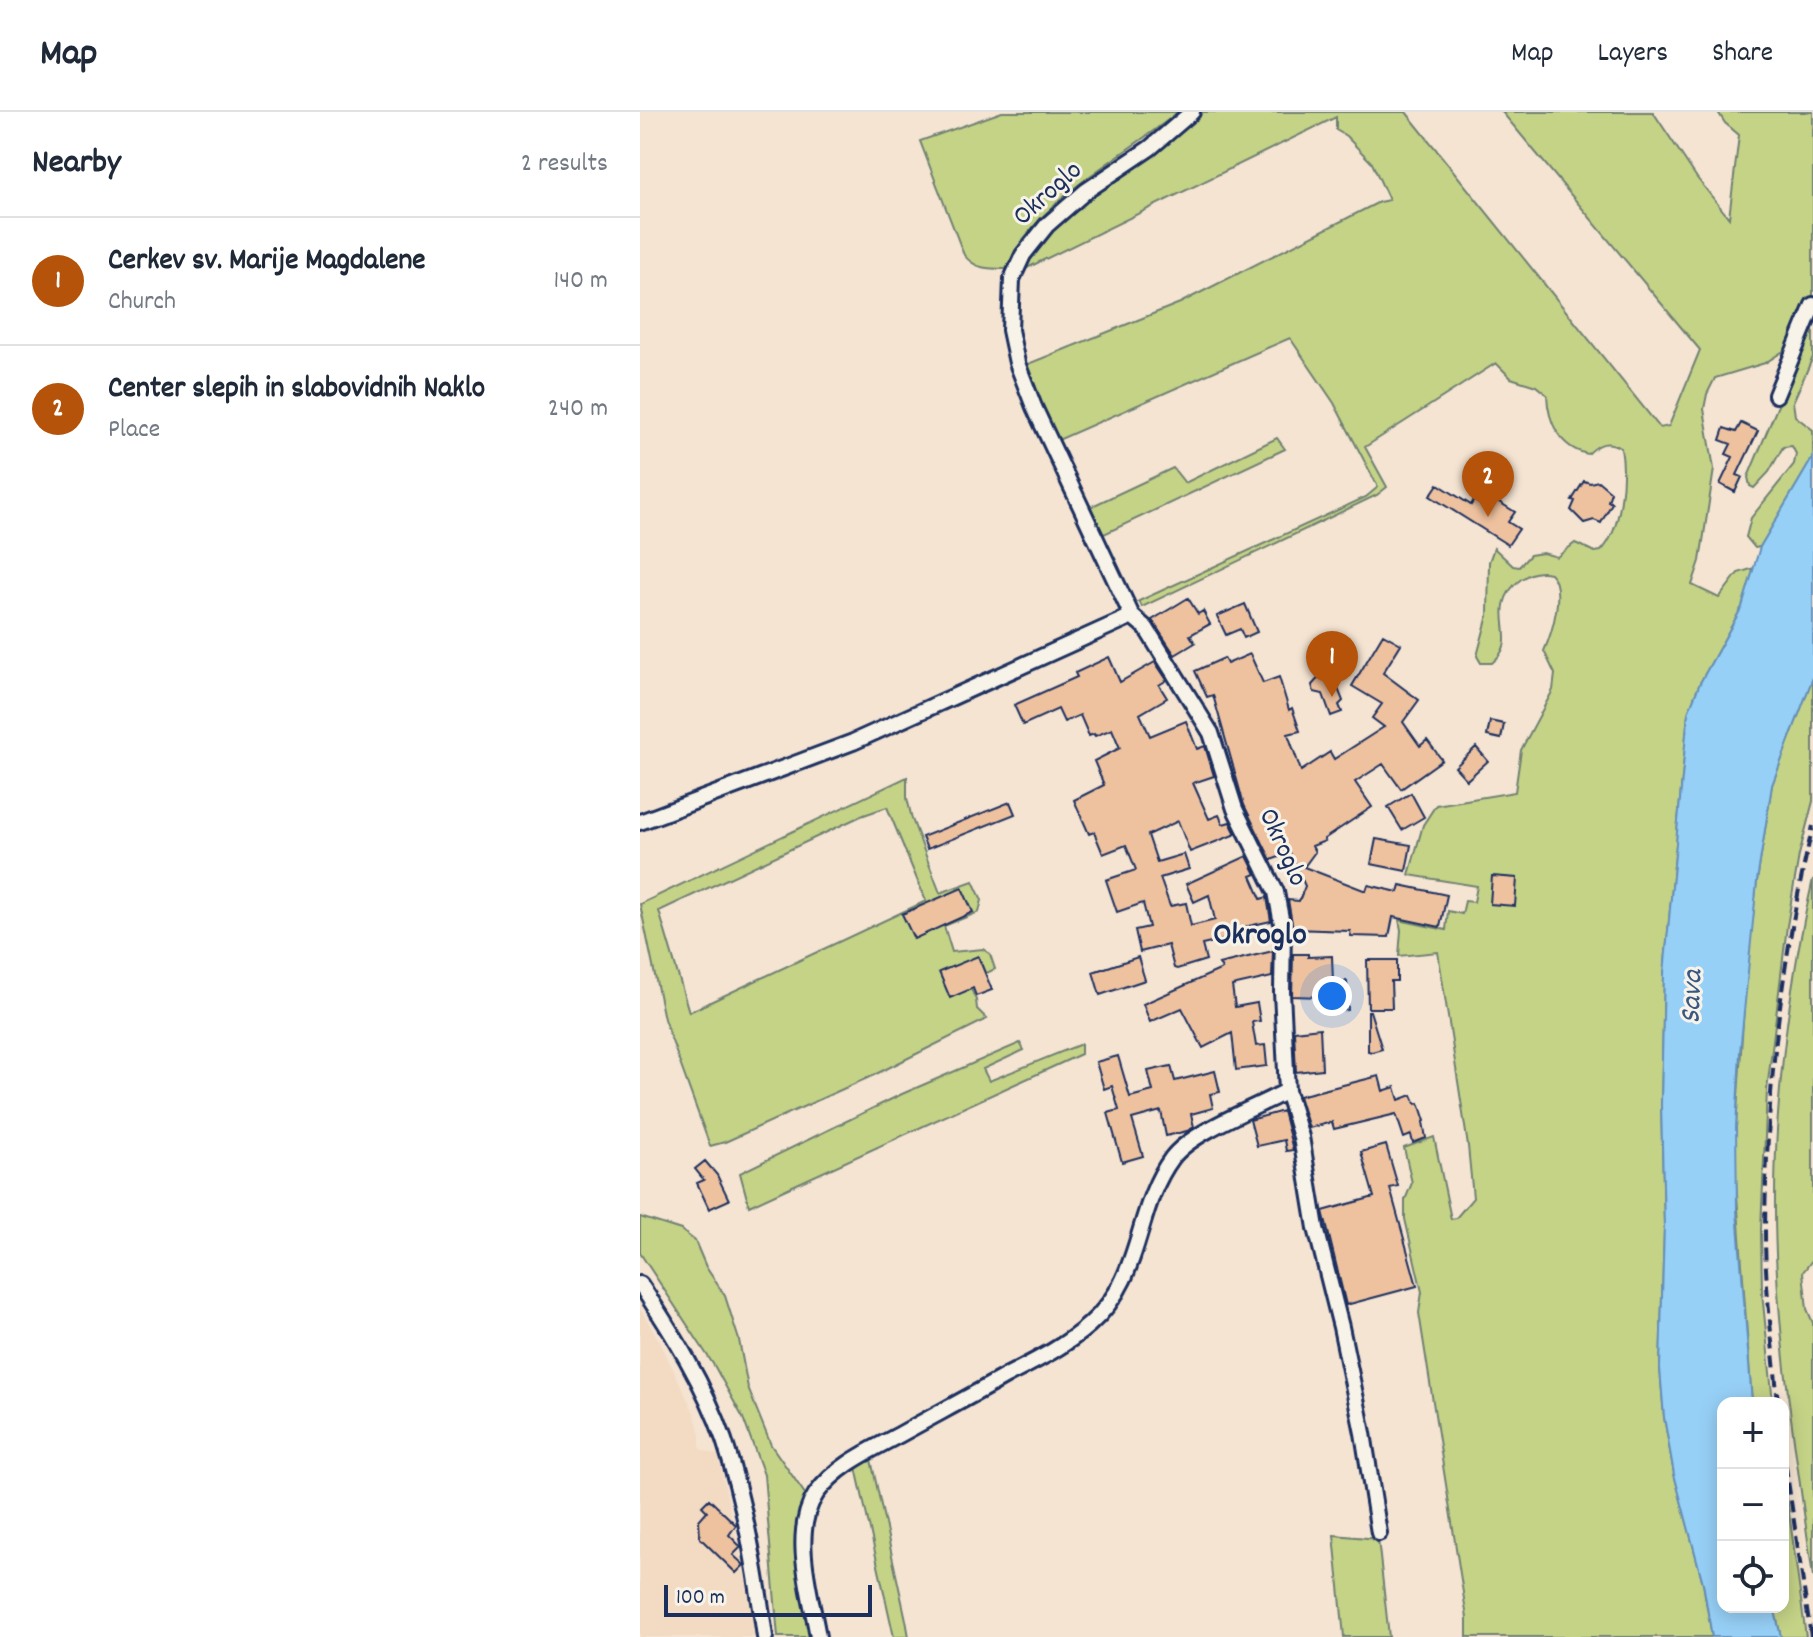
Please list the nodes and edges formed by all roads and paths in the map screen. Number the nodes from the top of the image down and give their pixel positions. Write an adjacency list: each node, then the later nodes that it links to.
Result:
1 (1192, 112): 4 (street, Okroglo)
2 (1813, 305): 3 (street)
3 (1776, 395)
4 (1132, 616): 5 (street); 6 (street, Okroglo)
5 (640, 822)
6 (1287, 1091): 8 (street, Okroglo); 10 (street)
7 (640, 1284): 9 (street)
8 (1379, 1533)
9 (765, 1637)
10 (818, 1637)

